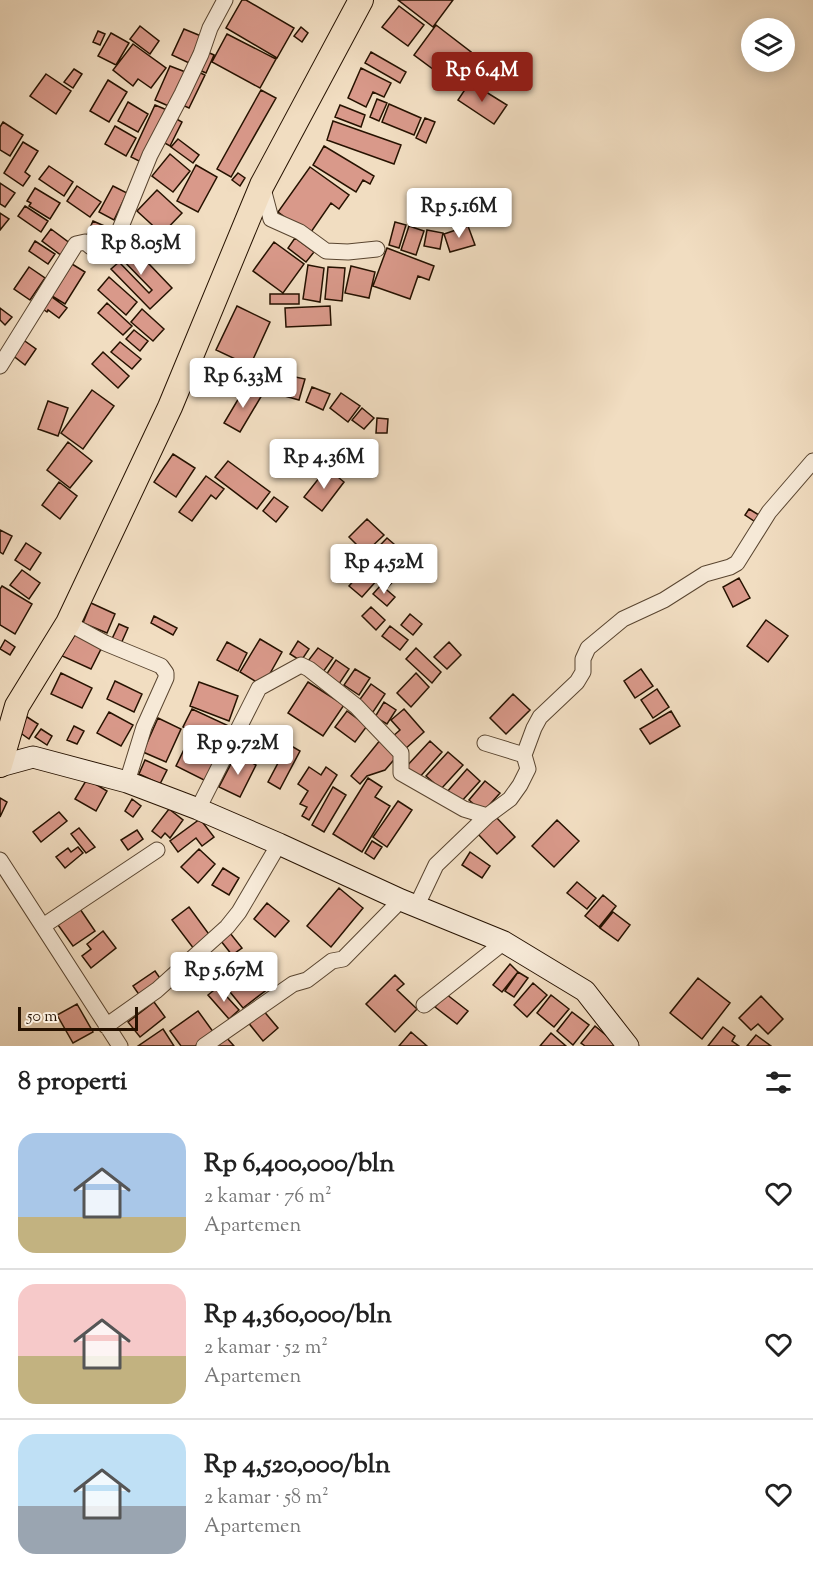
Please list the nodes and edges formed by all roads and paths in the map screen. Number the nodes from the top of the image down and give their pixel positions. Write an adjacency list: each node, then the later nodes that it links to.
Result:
1 (225, 0): 5 (street)
2 (361, 0): 3 (highway)
3 (262, 185): 4 (street); 7 (highway)
4 (377, 249)
5 (0, 366)
6 (813, 461): 9 (street)
7 (68, 622): 10 (highway); 11 (street)
8 (484, 743): 9 (street)
9 (524, 755): 13 (street)
10 (0, 766): 11 (main road)
11 (127, 782): 12 (main road)
12 (198, 809): 13 (street); 14 (main road)
13 (487, 816): 17 (street)
14 (279, 844): 17 (main road); 21 (street)
15 (157, 850): 18 (street)
16 (0, 860): 18 (street)
17 (409, 902): 19 (main road); 23 (street)
18 (43, 926): 21 (street)
19 (504, 942): 20 (street); 24 (main road)
20 (424, 1005)
21 (106, 1026): 22 (street)
22 (120, 1046)
23 (204, 1046)
24 (627, 1046)

